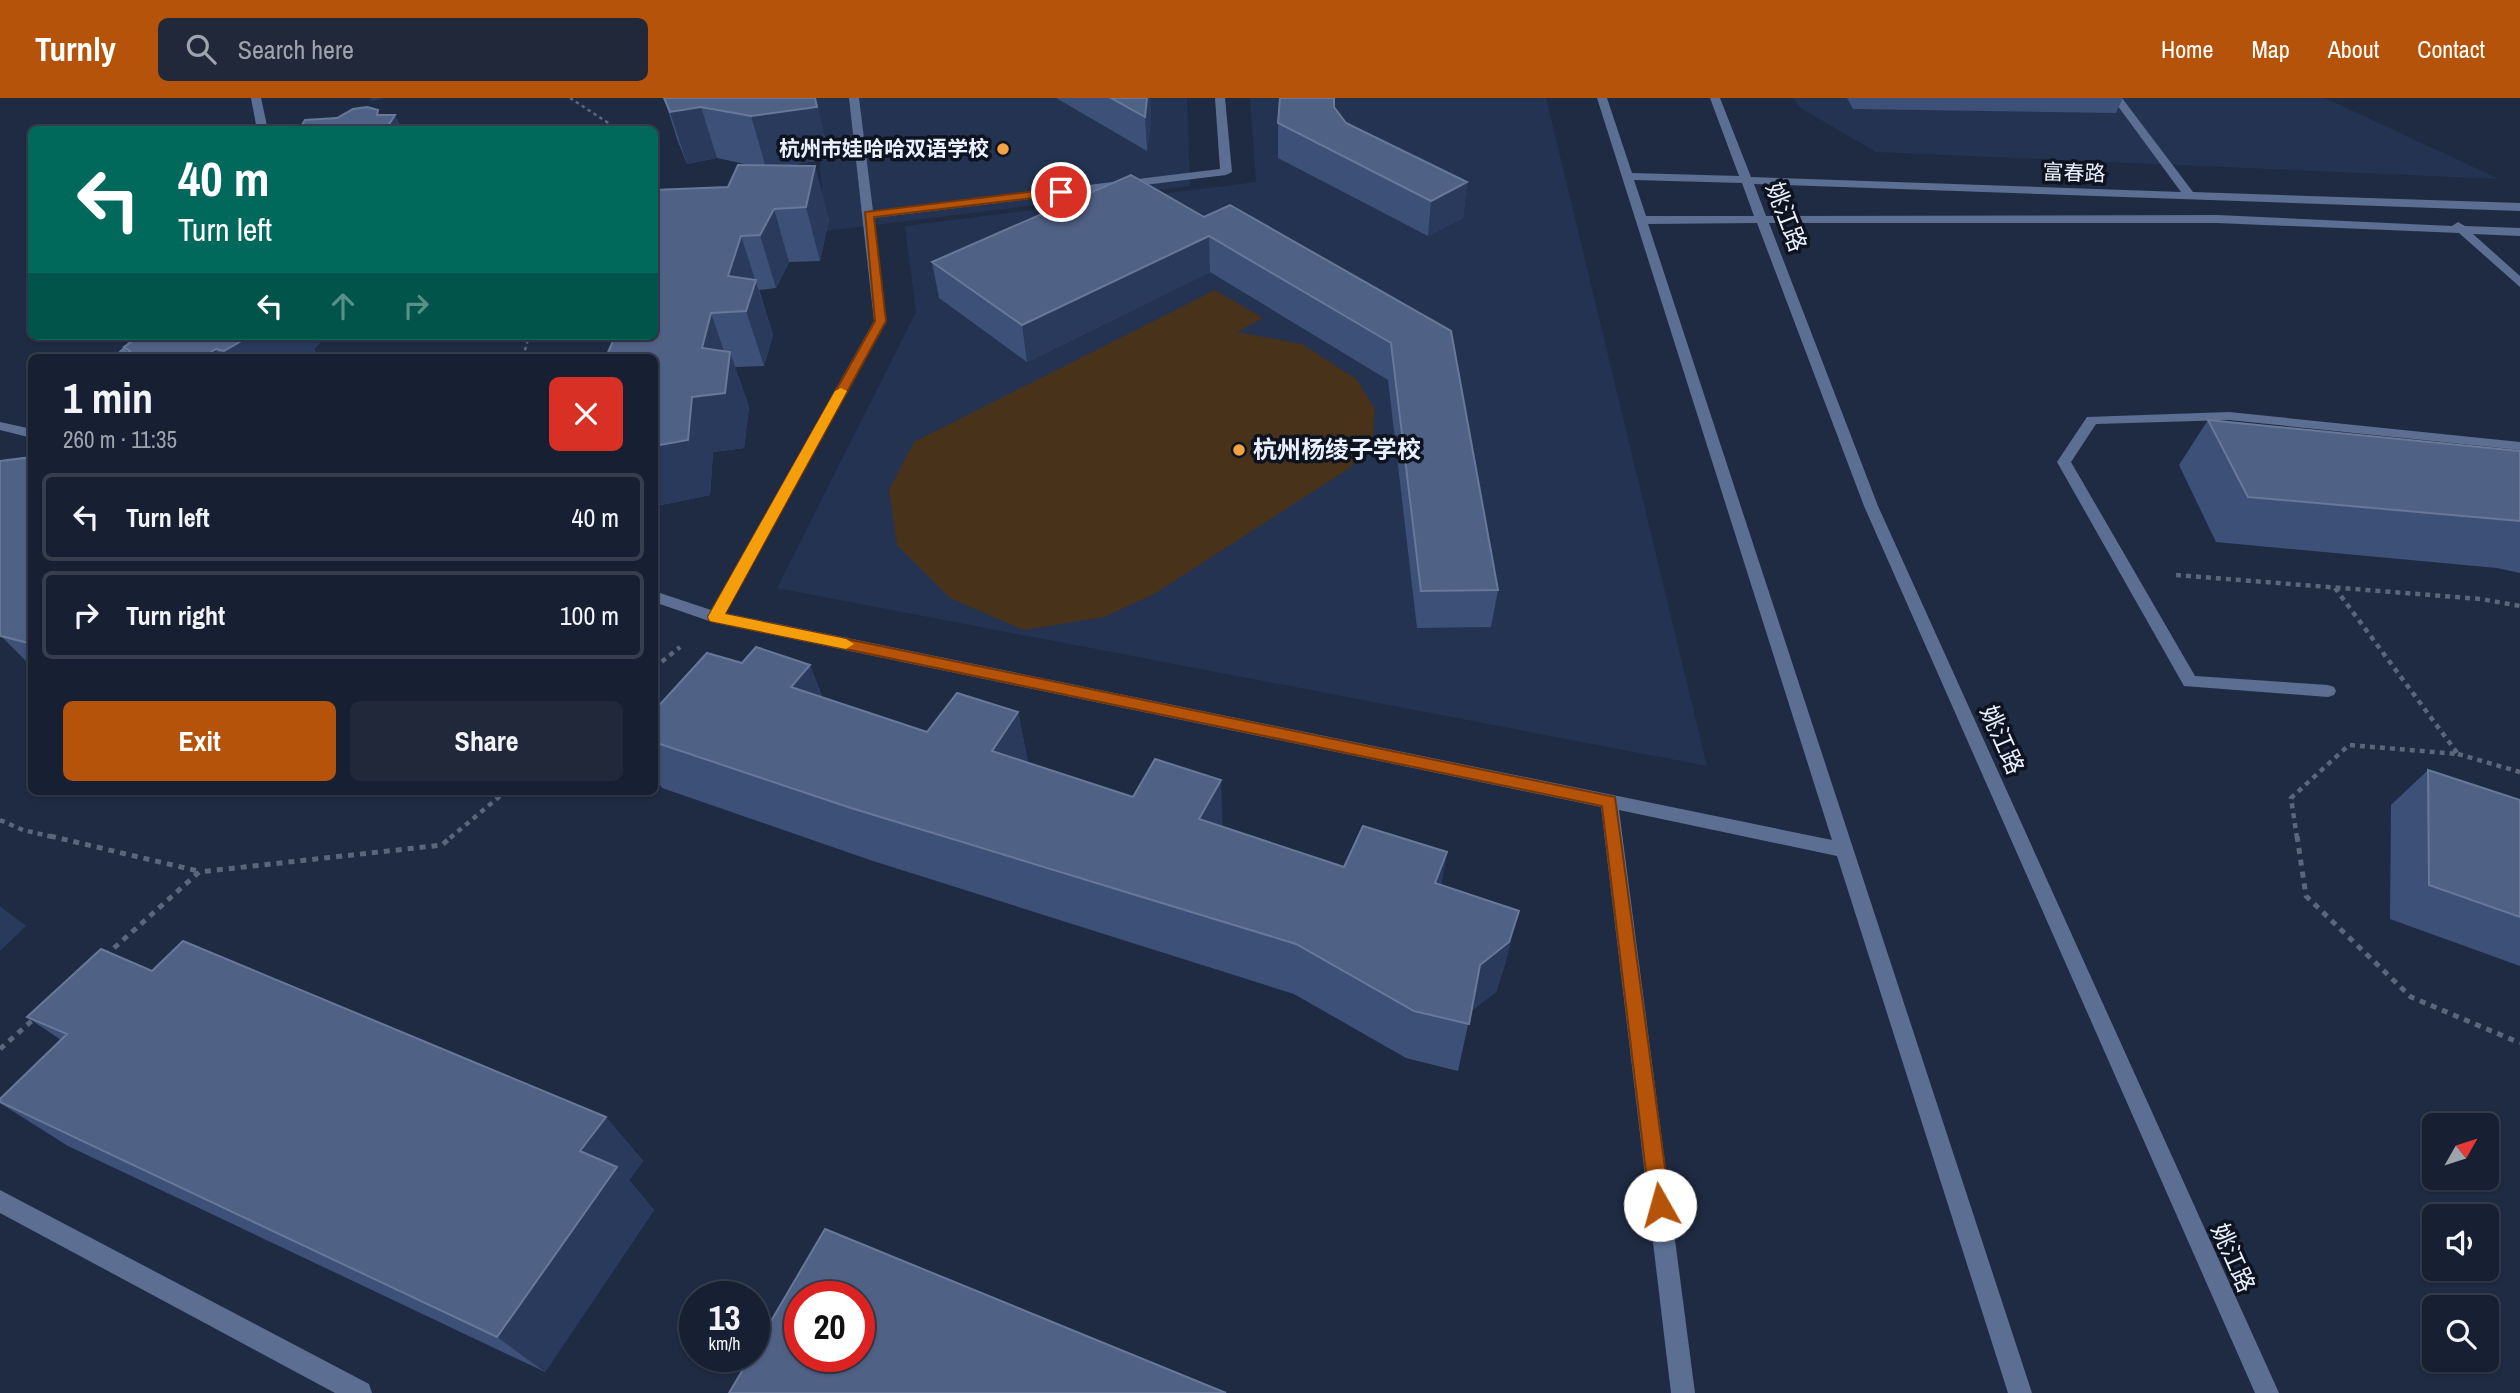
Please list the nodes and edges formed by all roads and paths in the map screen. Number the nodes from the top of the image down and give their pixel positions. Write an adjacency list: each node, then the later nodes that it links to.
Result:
1 (257, 98): 8 (street)
2 (570, 98): 9 (path)
3 (854, 98): 15 (street)
4 (1220, 98): 15 (street)
5 (1602, 98): 10 (street)
6 (1715, 98): 11 (street, 姚江路)
7 (2117, 98): 12 (street)
8 (262, 126)
9 (613, 126)
10 (1628, 176): 11 (street, 富春路); 16 (street)
11 (1746, 180): 12 (street, 富春路); 17 (street, 姚江路)
12 (2190, 196): 13 (street, 富春路)
13 (2436, 204): 14 (street, 富春路); 18 (street)
14 (2520, 207)
15 (869, 215): 30 (street)
16 (1642, 220): 17 (street, 富春路); 37 (street)
17 (1762, 222): 18 (street, 富春路); 47 (street, 姚江路)
18 (2460, 229): 19 (street, 富春路); 20 (street)
19 (2520, 232)
20 (2520, 283)
21 (139, 340): 22 (street)
22 (123, 354)
23 (0, 426): 24 (street)
24 (28, 433)
25 (2520, 446): 26 (street)
26 (2127, 571): 27 (path); 31 (street)
27 (2335, 588): 29 (path); 32 (path)
28 (658, 597): 30 (street)
29 (2520, 606)
30 (715, 617): 35 (street)
31 (2328, 691)
32 (2458, 754): 33 (path); 41 (path)
33 (2520, 772)
34 (501, 795): 38 (path)
35 (1609, 801): 37 (street); 45 (street)
36 (0, 820): 38 (path)
37 (1846, 850): 46 (street)
38 (200, 872): 39 (path)
39 (100, 961)
40 (40, 1014): 42 (path)
41 (2520, 1043)
42 (0, 1049)
43 (0, 1200): 44 (street)
44 (360, 1393)
45 (1684, 1393)
46 (2020, 1393)
47 (2267, 1393)

